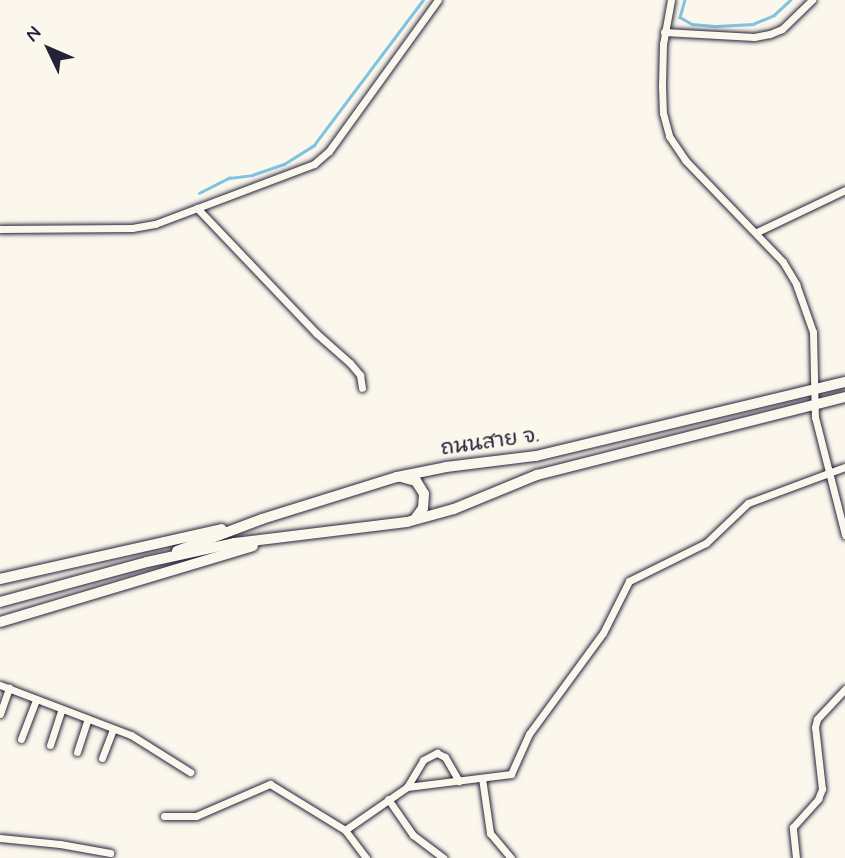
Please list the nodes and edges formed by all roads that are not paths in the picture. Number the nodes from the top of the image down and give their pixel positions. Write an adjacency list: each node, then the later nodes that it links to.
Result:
1 (438, 0): 6 (street)
2 (671, 0): 4 (street)
3 (812, 0): 4 (street)
4 (664, 32): 8 (street)
5 (845, 190): 8 (street)
6 (197, 208): 7 (street); 10 (street)
7 (0, 229)
8 (757, 232): 11 (street)
9 (845, 382): 11 (main road, ถนนสาย จ.)
10 (362, 388)
11 (812, 390): 13 (street); 16 (main road, ถนนสาย จ.)
12 (845, 397): 13 (main road, ถนนสาย จ.)
13 (814, 405): 15 (street); 18 (main road, ถนนสาย จ.)
14 (845, 467): 15 (street)
15 (830, 473): 19 (street); 38 (street)
16 (397, 477): 17 (main road, ถนนสาย จ.); 18 (main road)
17 (262, 519): 21 (main road, ถนนสาย จ.); 22 (main road)
18 (407, 522): 20 (main road, ถนนสาย จ.)
19 (845, 535)
20 (270, 540): 21 (main road, ถนนสาย จ.); 24 (main road)
21 (147, 562): 23 (main road, ถนนสาย จ.)
22 (0, 579)
23 (0, 602)
24 (0, 622)
25 (0, 685): 26 (street)
26 (9, 688): 28 (street); 30 (street)
27 (845, 690): 49 (street)
28 (36, 699): 29 (street); 33 (street)
29 (62, 709): 31 (street); 34 (street)
30 (0, 715)
31 (88, 719): 32 (street); 35 (street)
32 (113, 729): 36 (street); 37 (street)
33 (21, 739)
34 (50, 745)
35 (77, 752)
36 (102, 758)
37 (190, 772)
38 (482, 778): 39 (street); 48 (street)
39 (459, 781): 40 (street); 40 (street)
40 (407, 787): 41 (street)
41 (388, 799): 43 (street); 47 (street)
42 (164, 816): 43 (street)
43 (345, 830): 46 (street)
44 (0, 838): 45 (street)
45 (110, 853)
46 (366, 858)
47 (443, 858)
48 (511, 858)
49 (796, 858)

